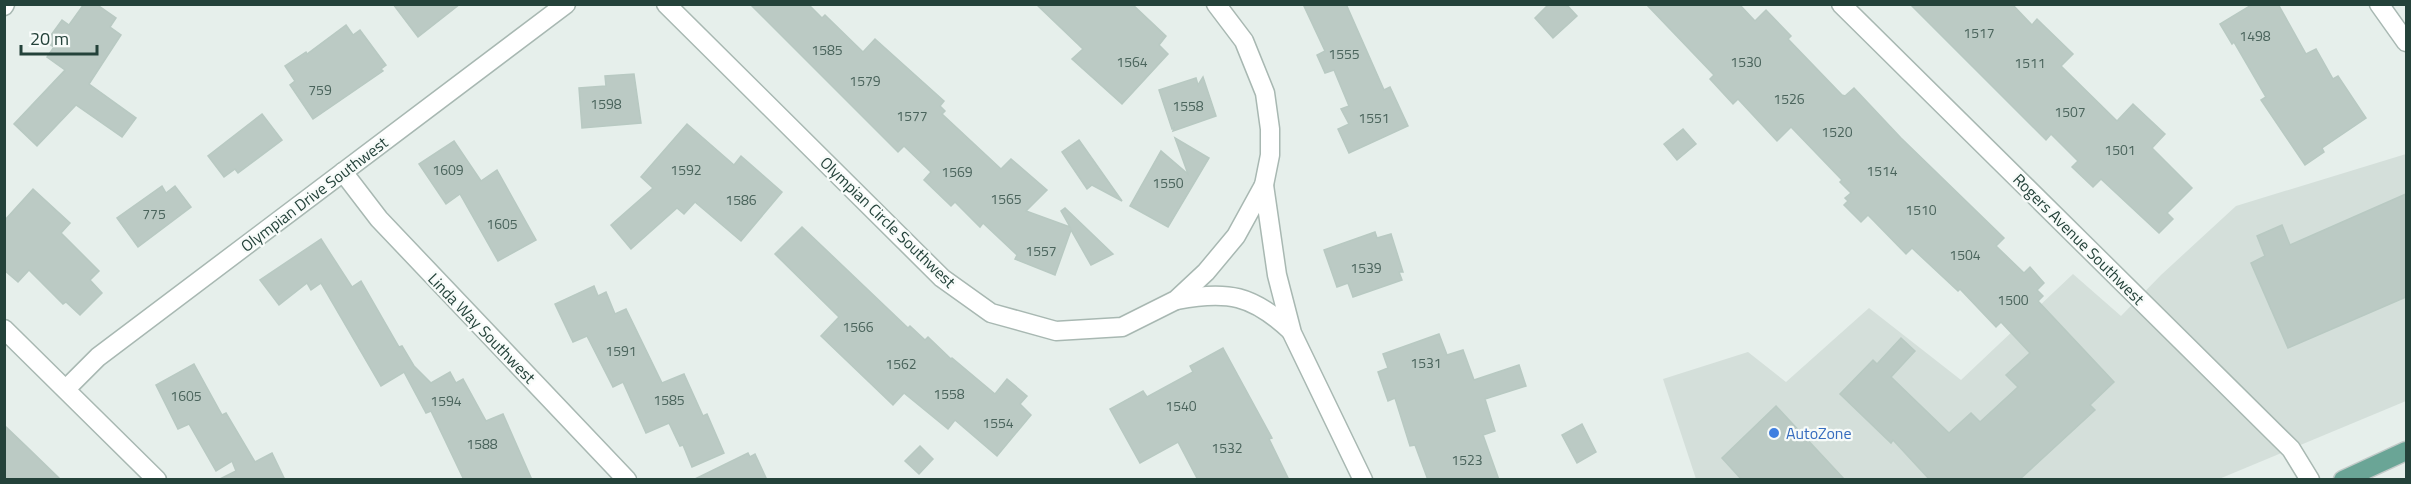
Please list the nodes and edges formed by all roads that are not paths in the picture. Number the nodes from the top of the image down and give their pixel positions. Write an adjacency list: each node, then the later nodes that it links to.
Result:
1 (566, 4): 7 (street, Olympian Drive Southwest)
2 (666, 4): 9 (street, Olympian Circle Southwest)
3 (1216, 4): 8 (street)
4 (1841, 4): 17 (street, Rogers Avenue Southwest)
5 (2379, 4): 6 (street)
6 (2406, 42)
7 (343, 172): 12 (street, Olympian Drive Southwest); 15 (street, Linda Way Southwest)
8 (1264, 185): 9 (street, Olympian Circle Southwest); 11 (street)
9 (1176, 300): 11 (street)
10 (4, 329): 12 (street)
11 (1292, 333): 16 (street)
12 (66, 389): 14 (street)
13 (2406, 451): 18 (main road)
14 (157, 480)
15 (627, 480)
16 (1363, 480)
17 (2310, 480)
18 (2343, 480)

